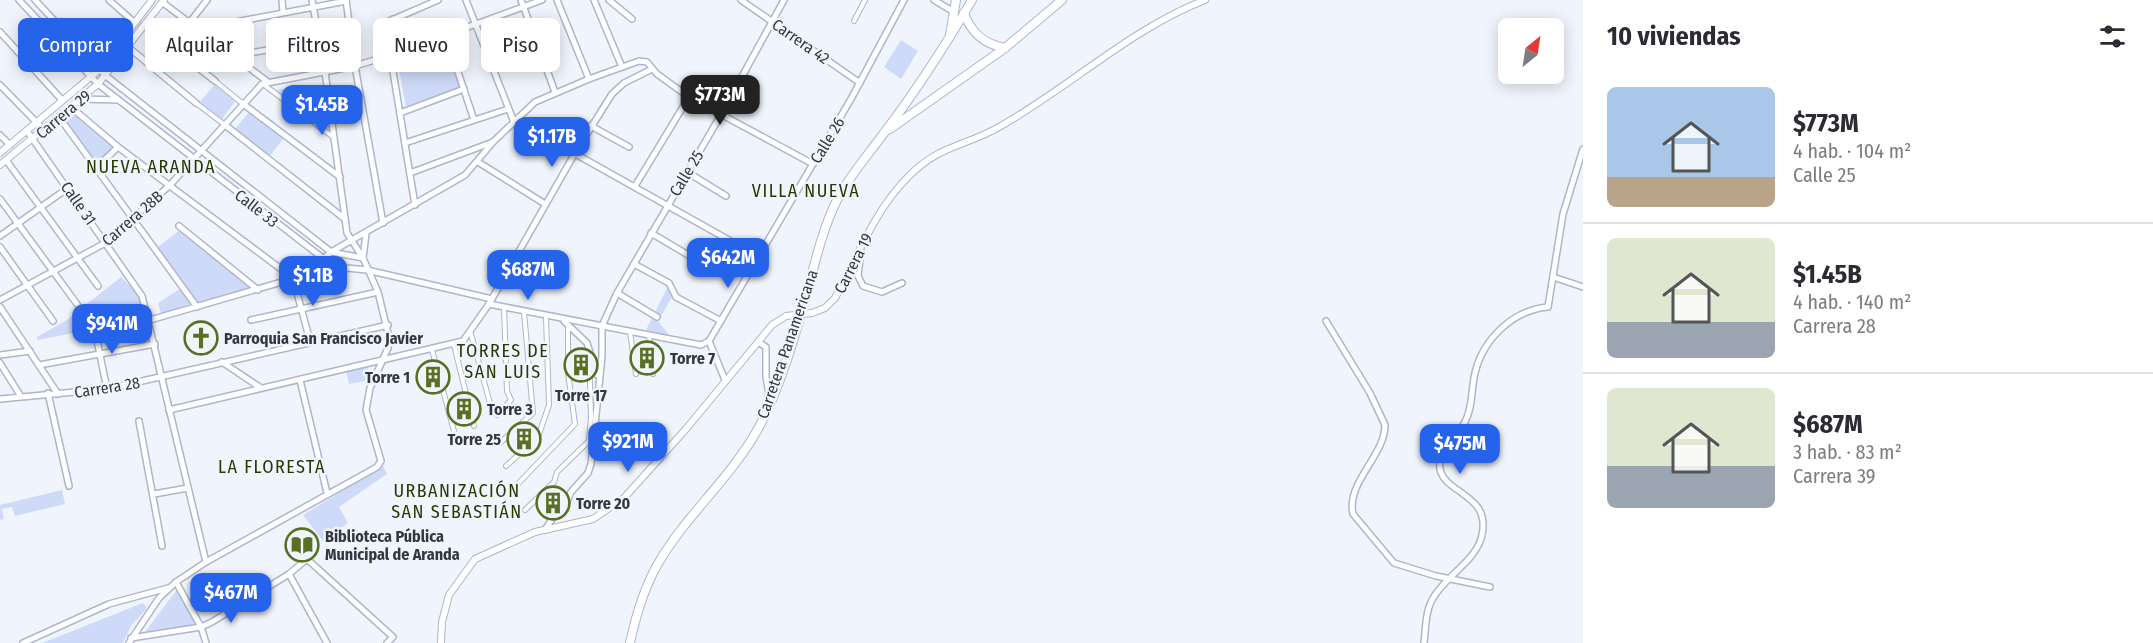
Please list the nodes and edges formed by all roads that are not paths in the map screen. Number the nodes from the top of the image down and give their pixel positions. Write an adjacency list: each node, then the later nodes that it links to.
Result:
1 (19, 0): 31 (street, Calle 33)
2 (35, 0): 32 (street, Calle 33)
3 (109, 0): 42 (street)
4 (152, 0): 42 (street, Carrera 29)
5 (207, 0): 34 (street)
6 (282, 0): 28 (street)
7 (312, 0): 26 (street)
8 (438, 0): 38 (street)
9 (466, 0): 43 (street)
10 (520, 0): 27 (street)
11 (542, 0): 27 (street)
12 (557, 0): 67 (street)
13 (594, 0): 53 (street)
14 (609, 0): 39 (street)
15 (741, 0): 40 (street, Carrera 42)
16 (784, 0): 40 (street, Calle 25)
17 (865, 0): 41 (street)
18 (904, 0): 70 (street, Calle 26)
19 (934, 0): 29 (street)
20 (957, 0): 29 (highway)
21 (972, 0): 30 (highway, Carretera Panamericana)
22 (1062, 0): 50 (highway, Carretera Panamericana)
23 (1205, 0): 133 (street, Carrera 19)
24 (163, 1): 33 (street); 45 (street, Carrera 29)
25 (346, 1): 26 (street); 37 (street)
26 (313, 7): 28 (street); 36 (street)
27 (523, 7): 43 (street); 74 (street)
28 (283, 12): 35 (street)
29 (954, 12): 48 (highway)
30 (964, 13): 48 (highway, Carretera Panamericana); 50 (highway)
31 (36, 18)
32 (51, 18)
33 (185, 18)
34 (193, 18)
35 (253, 18)
36 (315, 18)
37 (348, 18)
38 (395, 18)
39 (632, 19)
40 (772, 21): 70 (street, Carrera 42); 84 (street, Calle 25)
41 (854, 21)
42 (135, 23): 44 (street, Carrera 29)
43 (476, 23): 46 (street); 82 (street)
44 (133, 26)
45 (144, 26): 49 (street, Carrera 29); 68 (street)
46 (469, 26)
47 (0, 32): 52 (street)
48 (950, 37): 93 (highway, Carretera Panamericana)
49 (133, 40)
50 (1005, 48): 93 (highway, Carretera Panamericana)
51 (133, 51): 79 (street)
52 (18, 52)
53 (622, 67): 54 (street); 67 (street)
54 (652, 69): 75 (street); 90 (street)
55 (36, 72): 77 (street)
56 (87, 72): 66 (street, Calle 33)
57 (97, 72): 66 (street, Carrera 29)
58 (101, 72): 65 (street, Calle 33)
59 (109, 72): 65 (street, Carrera 29)
60 (253, 72): 69 (street)
61 (325, 72): 69 (street); 97 (street)
62 (355, 72): 128 (street)
63 (394, 72): 83 (street)
64 (458, 72): 73 (street)
65 (106, 76): 71 (street, Carrera 29); 104 (street, Calle 33)
66 (92, 77): 71 (street, Calle 33); 77 (street, Carrera 29)
67 (589, 79): 74 (street)
68 (215, 81): 80 (street)
69 (265, 83): 80 (street, Carrera 28B); 97 (street)
70 (860, 83): 110 (street, Calle 26)
71 (98, 84): 76 (street, Carrera 29); 78 (street, Calle 33)
72 (0, 85): 87 (street)
73 (464, 89): 83 (street); 86 (street)
74 (555, 92): 88 (street)
75 (689, 97): 84 (street); 117 (street)
76 (81, 99): 78 (street); 81 (street, Carrera 29)
77 (62, 100): 87 (street, Carrera 29)
78 (117, 100): 107 (street, Calle 33)
79 (196, 103): 89 (street)
80 (242, 103): 89 (street, Carrera 28B); 115 (street)
81 (71, 107): 85 (street, Carrera 29); 101 (street)
82 (508, 109): 86 (street); 88 (street)
83 (400, 113): 99 (street)
84 (722, 113): 110 (street); 114 (street, Calle 25)
85 (59, 117): 91 (street, Carrera 29); 112 (street)
86 (474, 120): 99 (street)
87 (37, 122): 91 (street); 92 (street, Carrera 29)
88 (514, 122): 98 (street)
89 (225, 125): 104 (street, Carrera 28B); 125 (street)
90 (591, 126): 102 (street); 106 (street)
91 (44, 129): 96 (street, Carrera 29)
92 (27, 131): 96 (street, Calle 31); 100 (street, Carrera 29)
93 (885, 132): 204 (highway, Carretera Panamericana)
94 (540, 134): 106 (street)
95 (0, 135): 100 (street)
96 (33, 138): 108 (street, Carrera 29); 118 (street, Calle 31)
97 (334, 138): 115 (street)
98 (495, 141): 109 (street); 113 (street)
99 (405, 143): 113 (street)
100 (10, 145): 105 (street, Carrera 29)
101 (118, 147): 112 (street); 116 (street)
102 (629, 147)
103 (1583, 149): 146 (street)
104 (203, 150): 107 (street, Carrera 28B); 137 (street, Calle 33)
105 (0, 153)
106 (575, 153): 117 (street); 121 (street)
107 (195, 159): 116 (street, Carrera 28B); 141 (street, Calle 33)
108 (6, 160): 111 (street, Carrera 29); 124 (street)
109 (478, 162): 121 (street); 122 (street)
110 (813, 164): 138 (street, Calle 26)
111 (0, 165)
112 (95, 169): 126 (street)
113 (410, 172): 122 (street)
114 (687, 172): 119 (street); 123 (street, Calle 25)
115 (340, 177): 125 (street)
116 (170, 185): 126 (street, Carrera 28B); 147 (street)
117 (635, 186): 123 (street)
118 (68, 188): 124 (street); 134 (street, Calle 31)
119 (726, 196)
120 (0, 199): 127 (street)
121 (545, 204): 156 (street)
122 (415, 205): 128 (street)
123 (667, 205): 130 (street, Calle 25); 138 (street)
124 (40, 207): 127 (street); 140 (street)
125 (345, 219): 135 (street)
126 (131, 220): 134 (street, Carrera 28B); 159 (street)
127 (18, 223): 132 (street); 145 (street)
128 (383, 223): 131 (street)
129 (179, 226): 152 (street)
130 (651, 233): 142 (street); 143 (street, Calle 25)
131 (366, 234): 135 (street); 139 (street)
132 (0, 236)
133 (864, 240): 148 (street); 180 (street, Carrera 19, bridge)
134 (107, 242): 140 (street, Carrera 28B); 165 (street, Calle 31)
135 (351, 242): 137 (street); 139 (street)
136 (0, 247): 149 (street)
137 (332, 252): 139 (street, Calle 33); 141 (street)
138 (759, 257): 169 (street, Calle 26)
139 (363, 258): 144 (street)
140 (78, 259): 145 (street, Carrera 28B); 150 (street)
141 (324, 259): 144 (street, Calle 33); 147 (street)
142 (695, 259)
143 (634, 264): 154 (street, Calle 25); 169 (street)
144 (367, 270): 153 (street); 156 (street, Calle 33)
145 (54, 273): 149 (street, Carrera 28B); 157 (street)
146 (1553, 277): 151 (street); 223 (street)
147 (293, 278): 152 (street); 161 (street)
148 (902, 283)
149 (28, 286): 155 (street, Carrera 28B); 168 (street)
150 (98, 286)
151 (1583, 287)
152 (258, 290): 159 (street)
153 (378, 292): 161 (street); 171 (street)
154 (617, 293): 164 (street); 174 (street, Calle 25)
155 (0, 300)
156 (490, 301): 160 (street, Calle 33); 176 (street)
157 (76, 304)
158 (0, 307): 185 (street)
159 (197, 307): 165 (street)
160 (504, 307): 162 (street, Calle 33); 207 (street)
161 (302, 309): 166 (street); 178 (street)
162 (524, 312): 163 (street, Calle 33); 211 (street)
163 (546, 316): 167 (street, Calle 33); 212 (street)
164 (657, 317)
165 (150, 320): 181 (street, Calle 31)
166 (251, 320)
167 (563, 320): 172 (street); 174 (street, Calle 33)
168 (53, 321)
169 (721, 321): 179 (street, Calle 26)
170 (1326, 321): 223 (street)
171 (388, 325): 178 (street, Carrera 28); 188 (street)
172 (568, 325): 183 (street); 215 (street)
173 (94, 326): 187 (street)
174 (602, 326): 175 (street, Calle 33); 195 (street)
175 (630, 332): 177 (street, Calle 33); 192 (street)
176 (471, 334): 182 (street); 205 (street)
177 (649, 335): 179 (street, Calle 33); 193 (street)
178 (310, 341): 189 (street, Carrera 28)
179 (710, 341): 197 (street)
180 (758, 342): 197 (street, Carrera 19); 204 (street)
181 (155, 344): 187 (street); 194 (street, Calle 31)
182 (454, 345): 184 (street); 209 (street)
183 (588, 345): 195 (street); 218 (street)
184 (432, 350): 188 (street); 210 (street)
185 (30, 351): 186 (street); 191 (street)
186 (0, 355)
187 (100, 355): 191 (street); 199 (street)
188 (383, 359): 196 (street); 216 (street)
189 (222, 362): 194 (street, Carrera 28); 198 (street)
190 (0, 363): 202 (street)
191 (39, 365): 201 (street)
192 (636, 374)
193 (654, 374)
194 (162, 377): 199 (street, Carrera 28); 206 (street, Calle 31)
195 (598, 377): 219 (street)
196 (300, 380): 198 (street); 216 (street)
197 (725, 380): 219 (street, Carrera 19)
198 (261, 388): 206 (street)
199 (107, 389): 201 (street, Carrera 28)
200 (48, 393): 201 (street, Carrera 28); 202 (street, Carrera 28); 213 (street)
201 (58, 394)
202 (20, 395): 203 (street, Carrera 28)
203 (0, 399)
204 (770, 400): 234 (highway, Carretera Panamericana)
205 (491, 407)
206 (169, 410): 214 (street, Calle 31)
207 (497, 415)
208 (139, 421): 217 (street)
209 (474, 426)
210 (454, 431)
211 (500, 443)
212 (506, 466)
213 (69, 486)
214 (188, 488): 217 (street); 221 (street, Calle 31)
215 (514, 488)
216 (327, 493): 221 (street)
217 (154, 494): 220 (street)
218 (525, 510)
219 (545, 530): 233 (street, Carrera 19)
220 (162, 546)
221 (206, 562): 224 (street)
222 (289, 574): 227 (street); 231 (street); 232 (street)
223 (1452, 578): 225 (street); 235 (street)
224 (176, 582): 226 (street); 227 (street)
225 (1491, 587)
226 (168, 588): 228 (street); 229 (street)
227 (201, 627): 228 (street); 230 (street)
228 (130, 641)
229 (23, 643)
230 (206, 643)
231 (327, 643)
232 (387, 643)
233 (441, 643)
234 (630, 643)
235 (1424, 643)

